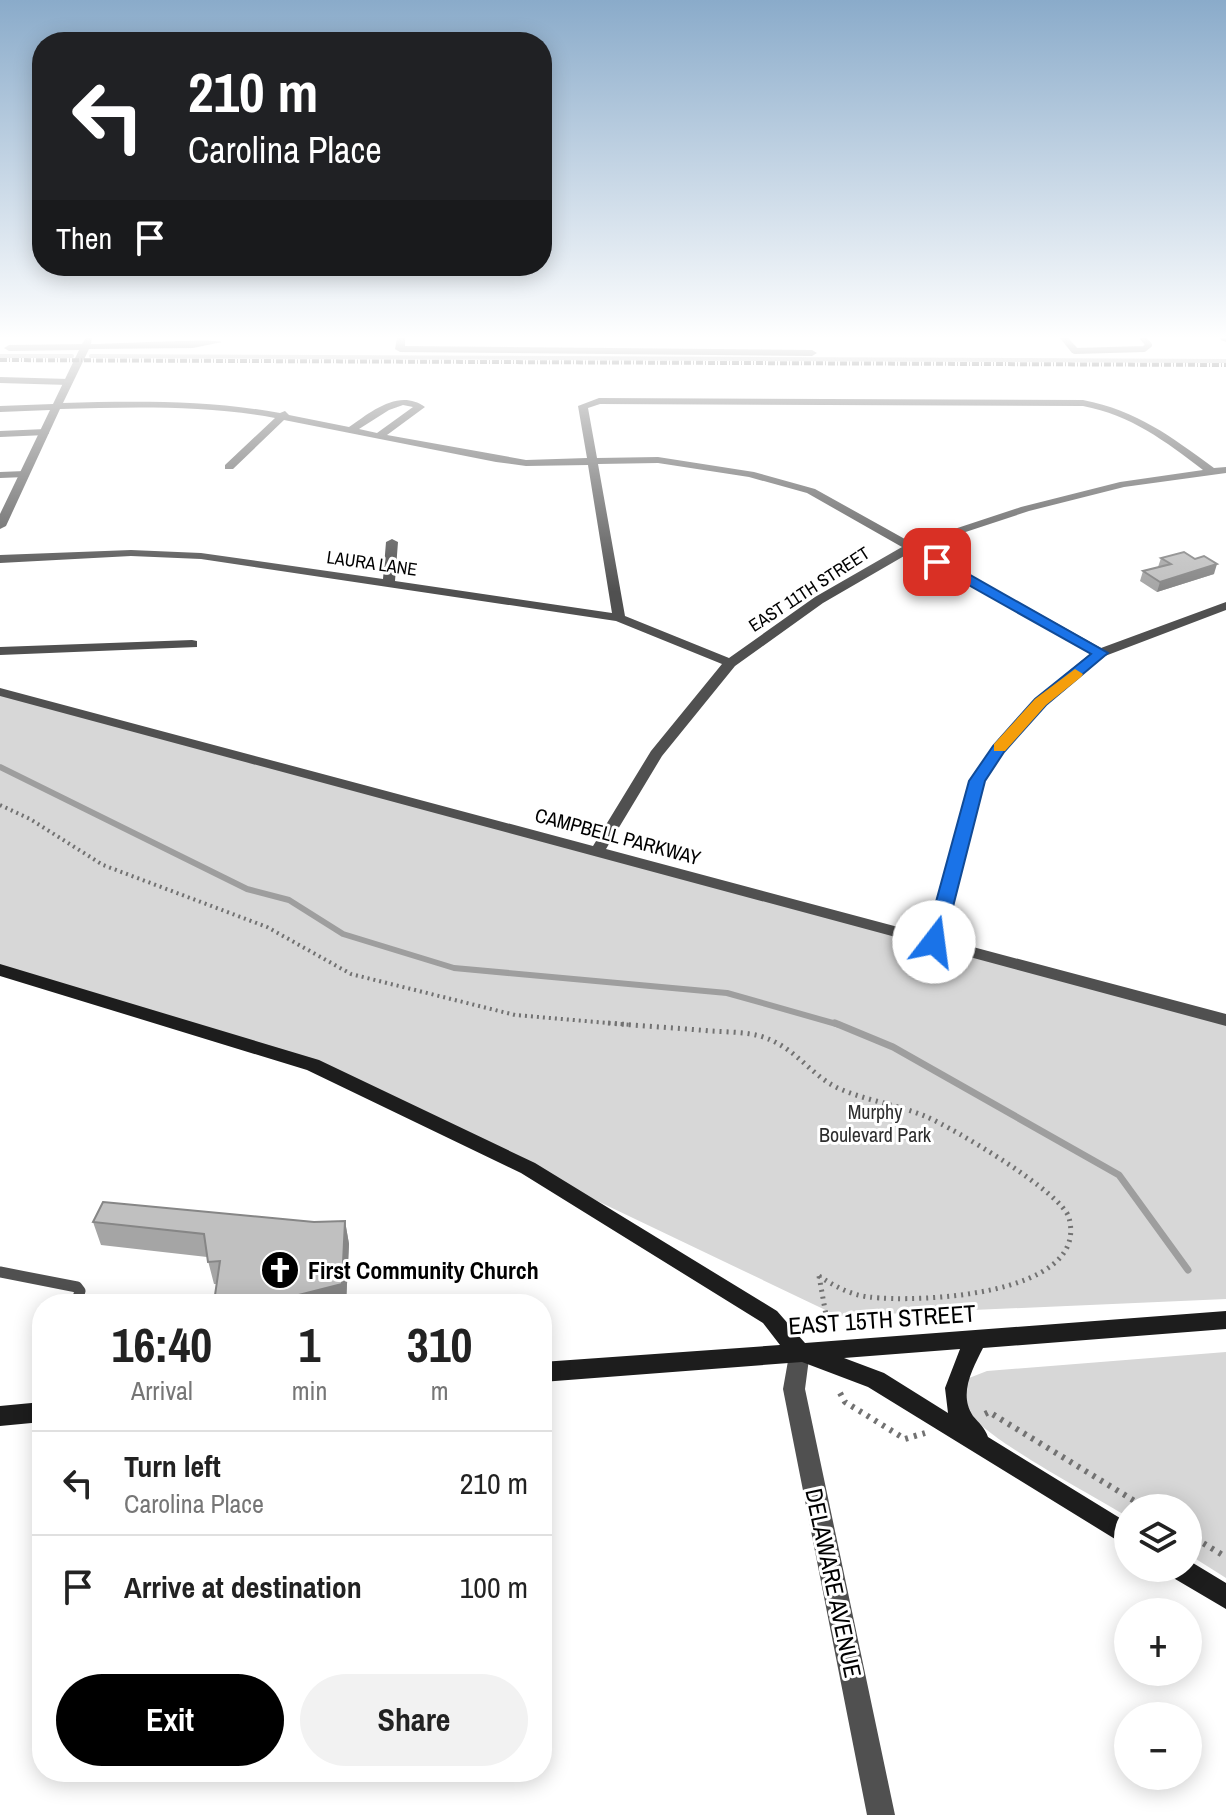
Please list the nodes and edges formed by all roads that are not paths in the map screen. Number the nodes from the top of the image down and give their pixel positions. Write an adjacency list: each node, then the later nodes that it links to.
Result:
1 (50, 423): 9 (street)
2 (276, 423): 13 (street)
3 (324, 423): 8 (street)
4 (363, 423): 8 (street)
5 (398, 423): 11 (street)
6 (586, 423): 12 (street)
7 (1147, 423): 15 (street)
8 (353, 429): 11 (street)
9 (46, 432): 10 (lane); 16 (street)
10 (0, 434)
11 (380, 435): 12 (street)
12 (593, 461): 20 (street); 24 (street)
13 (229, 467)
14 (1226, 470): 15 (street, EAST 11TH STREET)
15 (1211, 471): 20 (street, EAST 11TH STREET)
16 (25, 474): 17 (lane); 18 (street)
17 (0, 475)
18 (0, 526)
19 (392, 542): 22 (street)
20 (910, 547): 27 (street); 28 (street, EAST 11TH STREET)
21 (0, 559): 22 (street, LAURA LANE)
22 (389, 583): 24 (street, LAURA LANE)
23 (1226, 606): 27 (street)
24 (619, 618): 28 (street, LAURA LANE)
25 (192, 644): 26 (street)
26 (0, 651)
27 (1100, 653): 31 (street)
28 (730, 663): 30 (street, EAST 11TH STREET)
29 (0, 692): 30 (street, CAMPBELL PARKWAY)
30 (597, 851): 31 (street, CAMPBELL PARKWAY)
31 (934, 942): 33 (street, CAMPBELL PARKWAY)
32 (0, 970): 38 (street)
33 (1226, 1020)
34 (0, 1272): 35 (lane)
35 (79, 1294)
36 (1226, 1320): 37 (street, EAST 15TH STREET)
37 (977, 1338): 38 (street, EAST 15TH STREET); 42 (street)
38 (799, 1351): 39 (street, EAST 15TH STREET); 42 (street); 46 (street, DELAWARE AVENUE)
39 (552, 1371)
40 (32, 1410): 41 (street)
41 (0, 1416)
42 (995, 1454): 43 (street)
43 (1114, 1527)
44 (1202, 1582): 45 (street)
45 (1226, 1597)
46 (881, 1815)

